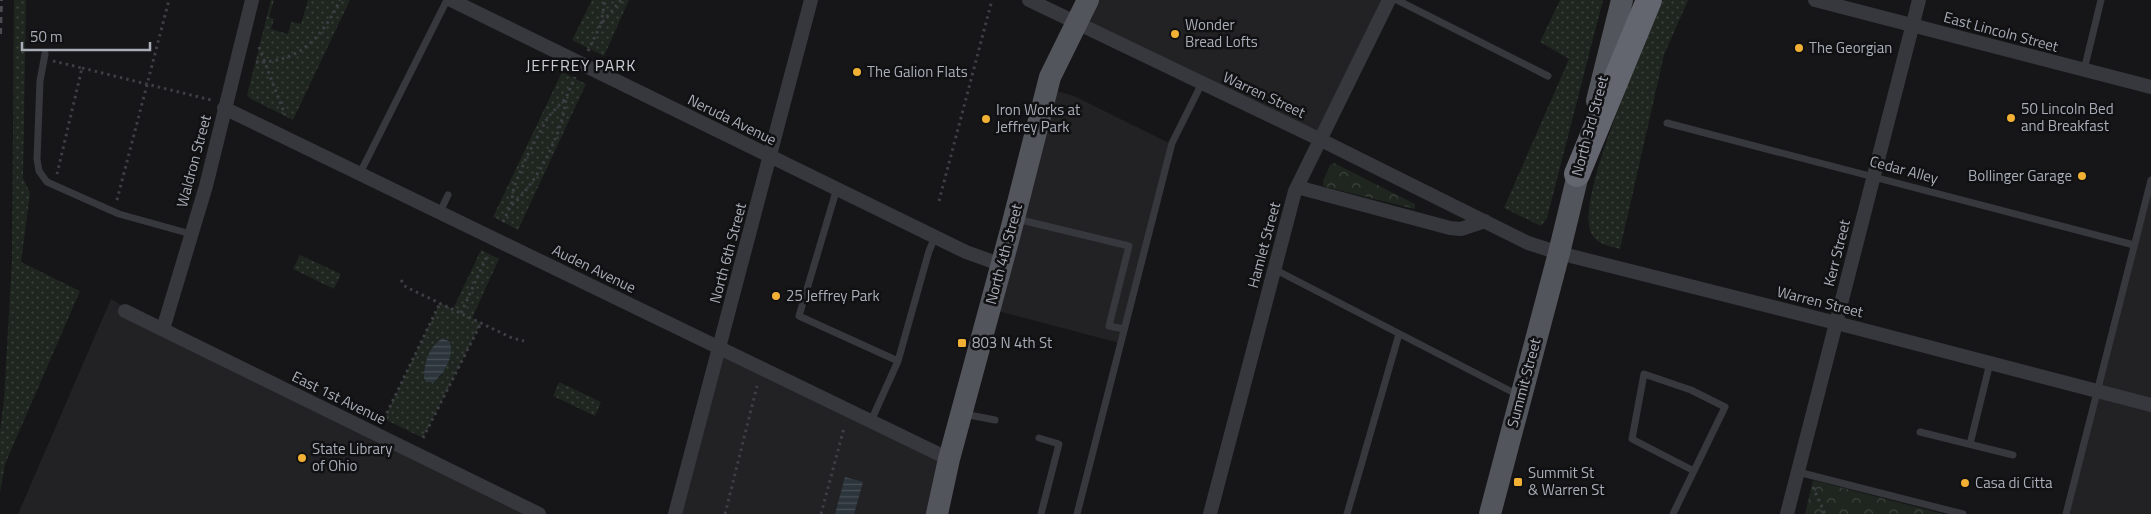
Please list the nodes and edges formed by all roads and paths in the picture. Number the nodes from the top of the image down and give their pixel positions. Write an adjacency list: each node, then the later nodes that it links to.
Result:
1 (168, 0): 30 (path)
2 (252, 0): 34 (street, Waldron Street)
3 (340, 0): 24 (path)
4 (449, 0): 25 (street, Neruda Avenue); 39 (lane)
5 (605, 0): 18 (path)
6 (621, 0): 18 (path)
7 (811, 0): 38 (street, North 6th Street)
8 (992, 0): 48 (path)
9 (1029, 0): 19 (street, Warren Street)
10 (1088, 0): 19 (main road, North 4th Street)
11 (1389, 0): 37 (street, Hamlet Street)
12 (1397, 0): 28 (lane)
13 (1622, 0): 40 (main road, North 3rd Street)
14 (1649, 0): 40 (highway)
15 (1815, 0): 20 (street, East Lincoln Street)
16 (1920, 0): 20 (street, Kerr Street)
17 (2102, 0): 27 (lane)
18 (601, 24): 25 (path)
19 (1076, 24): 29 (street, Warren Street); 53 (main road, North 4th Street)
20 (1913, 26): 27 (street, East Lincoln Street); 41 (street, Kerr Street)
21 (260, 47): 24 (path)
22 (45, 56): 26 (path); 56 (lane)
23 (256, 62): 24 (path)
24 (265, 62): 35 (path)
25 (581, 65): 32 (path); 38 (street, Neruda Avenue)
26 (82, 68): 30 (path); 42 (path)
27 (2084, 70): 31 (street, East Lincoln Street)
28 (1548, 76)
29 (1202, 83): 37 (street, Warren Street); 69 (lane)
30 (147, 84): 33 (path); 47 (path)
31 (2151, 87)
32 (566, 98): 49 (path); 49 (path)
33 (211, 100)
34 (224, 108): 39 (street, Auden Avenue); 56 (street, Waldron Street)
35 (285, 115)
36 (1667, 123): 41 (lane, Cedar Alley)
37 (1321, 140): 44 (street, Hamlet Street); 54 (street, Warren Street)
38 (770, 156): 45 (street, Neruda Avenue); 73 (street, North 6th Street)
39 (360, 174): 50 (street, Auden Avenue)
40 (1577, 174): 59 (main road, North 3rd Street)
41 (1874, 177): 58 (lane, Cedar Alley); 68 (street, Kerr Street)
42 (64, 178)
43 (2151, 180): 51 (lane)
44 (1297, 187): 54 (street); 62 (street, Hamlet Street)
45 (837, 188): 57 (street, Neruda Avenue); 74 (lane)
46 (448, 195): 50 (lane)
47 (108, 197)
48 (939, 201)
49 (511, 205): 55 (path)
50 (440, 212): 73 (street, Auden Avenue)
51 (2142, 215): 52 (lane); 58 (lane)
52 (2151, 217)
53 (1014, 219): 61 (main road, North 4th Street); 69 (lane)
54 (1484, 221): 59 (street, Warren Street)
55 (503, 222)
56 (191, 234): 70 (street, Waldron Street)
57 (935, 236): 61 (street, Neruda Avenue); 74 (lane)
58 (2134, 245): 77 (lane)
59 (1559, 253): 68 (street, Warren Street); 78 (main road, Summit Street)
60 (488, 254): 66 (path)
61 (1002, 265): 80 (main road, North 4th Street)
62 (1274, 269): 71 (lane); 101 (street, Hamlet Street)
63 (401, 280): 64 (path)
64 (440, 303): 66 (path); 81 (path)
65 (125, 311): 70 (street, East 1st Avenue)
66 (461, 313): 67 (path)
67 (481, 323): 72 (path); 86 (path)
68 (1836, 323): 75 (street, Warren Street); 92 (street, Kerr Street)
69 (1124, 329): 100 (lane)
70 (163, 330): 94 (street, East 1st Avenue)
71 (1398, 334): 78 (lane); 102 (lane)
72 (524, 341)
73 (719, 347): 83 (street, Auden Avenue); 95 (street, North 6th Street)
74 (898, 360): 83 (lane)
75 (1990, 363): 77 (street, Warren Street); 88 (lane)
76 (757, 386): 96 (path)
77 (2097, 391): 79 (street, Warren Street); 108 (lane)
78 (1521, 397): 103 (main road, Summit Street)
79 (2151, 405)
80 (962, 413): 82 (lane); 90 (main road, North 4th Street)
81 (384, 419)
82 (995, 420)
83 (871, 421): 90 (street, Auden Avenue)
84 (844, 428): 97 (path)
85 (1920, 432): 88 (lane)
86 (423, 438)
87 (1039, 438): 99 (lane)
88 (1970, 444): 89 (lane)
89 (2013, 455)
90 (949, 459): 98 (main road, North 4th Street)
91 (1694, 470): 91 (lane); 104 (lane)
92 (1798, 472): 105 (street, Kerr Street); 107 (lane)
93 (1812, 484): 106 (path)
94 (539, 514)
95 (676, 514)
96 (725, 514)
97 (821, 514)
98 (937, 514)
99 (1041, 514)
100 (1077, 514)
101 (1210, 514)
102 (1347, 514)
103 (1490, 514)
104 (1673, 514)
105 (1787, 514)
106 (1825, 514)
107 (1963, 514)
108 (2066, 514)

